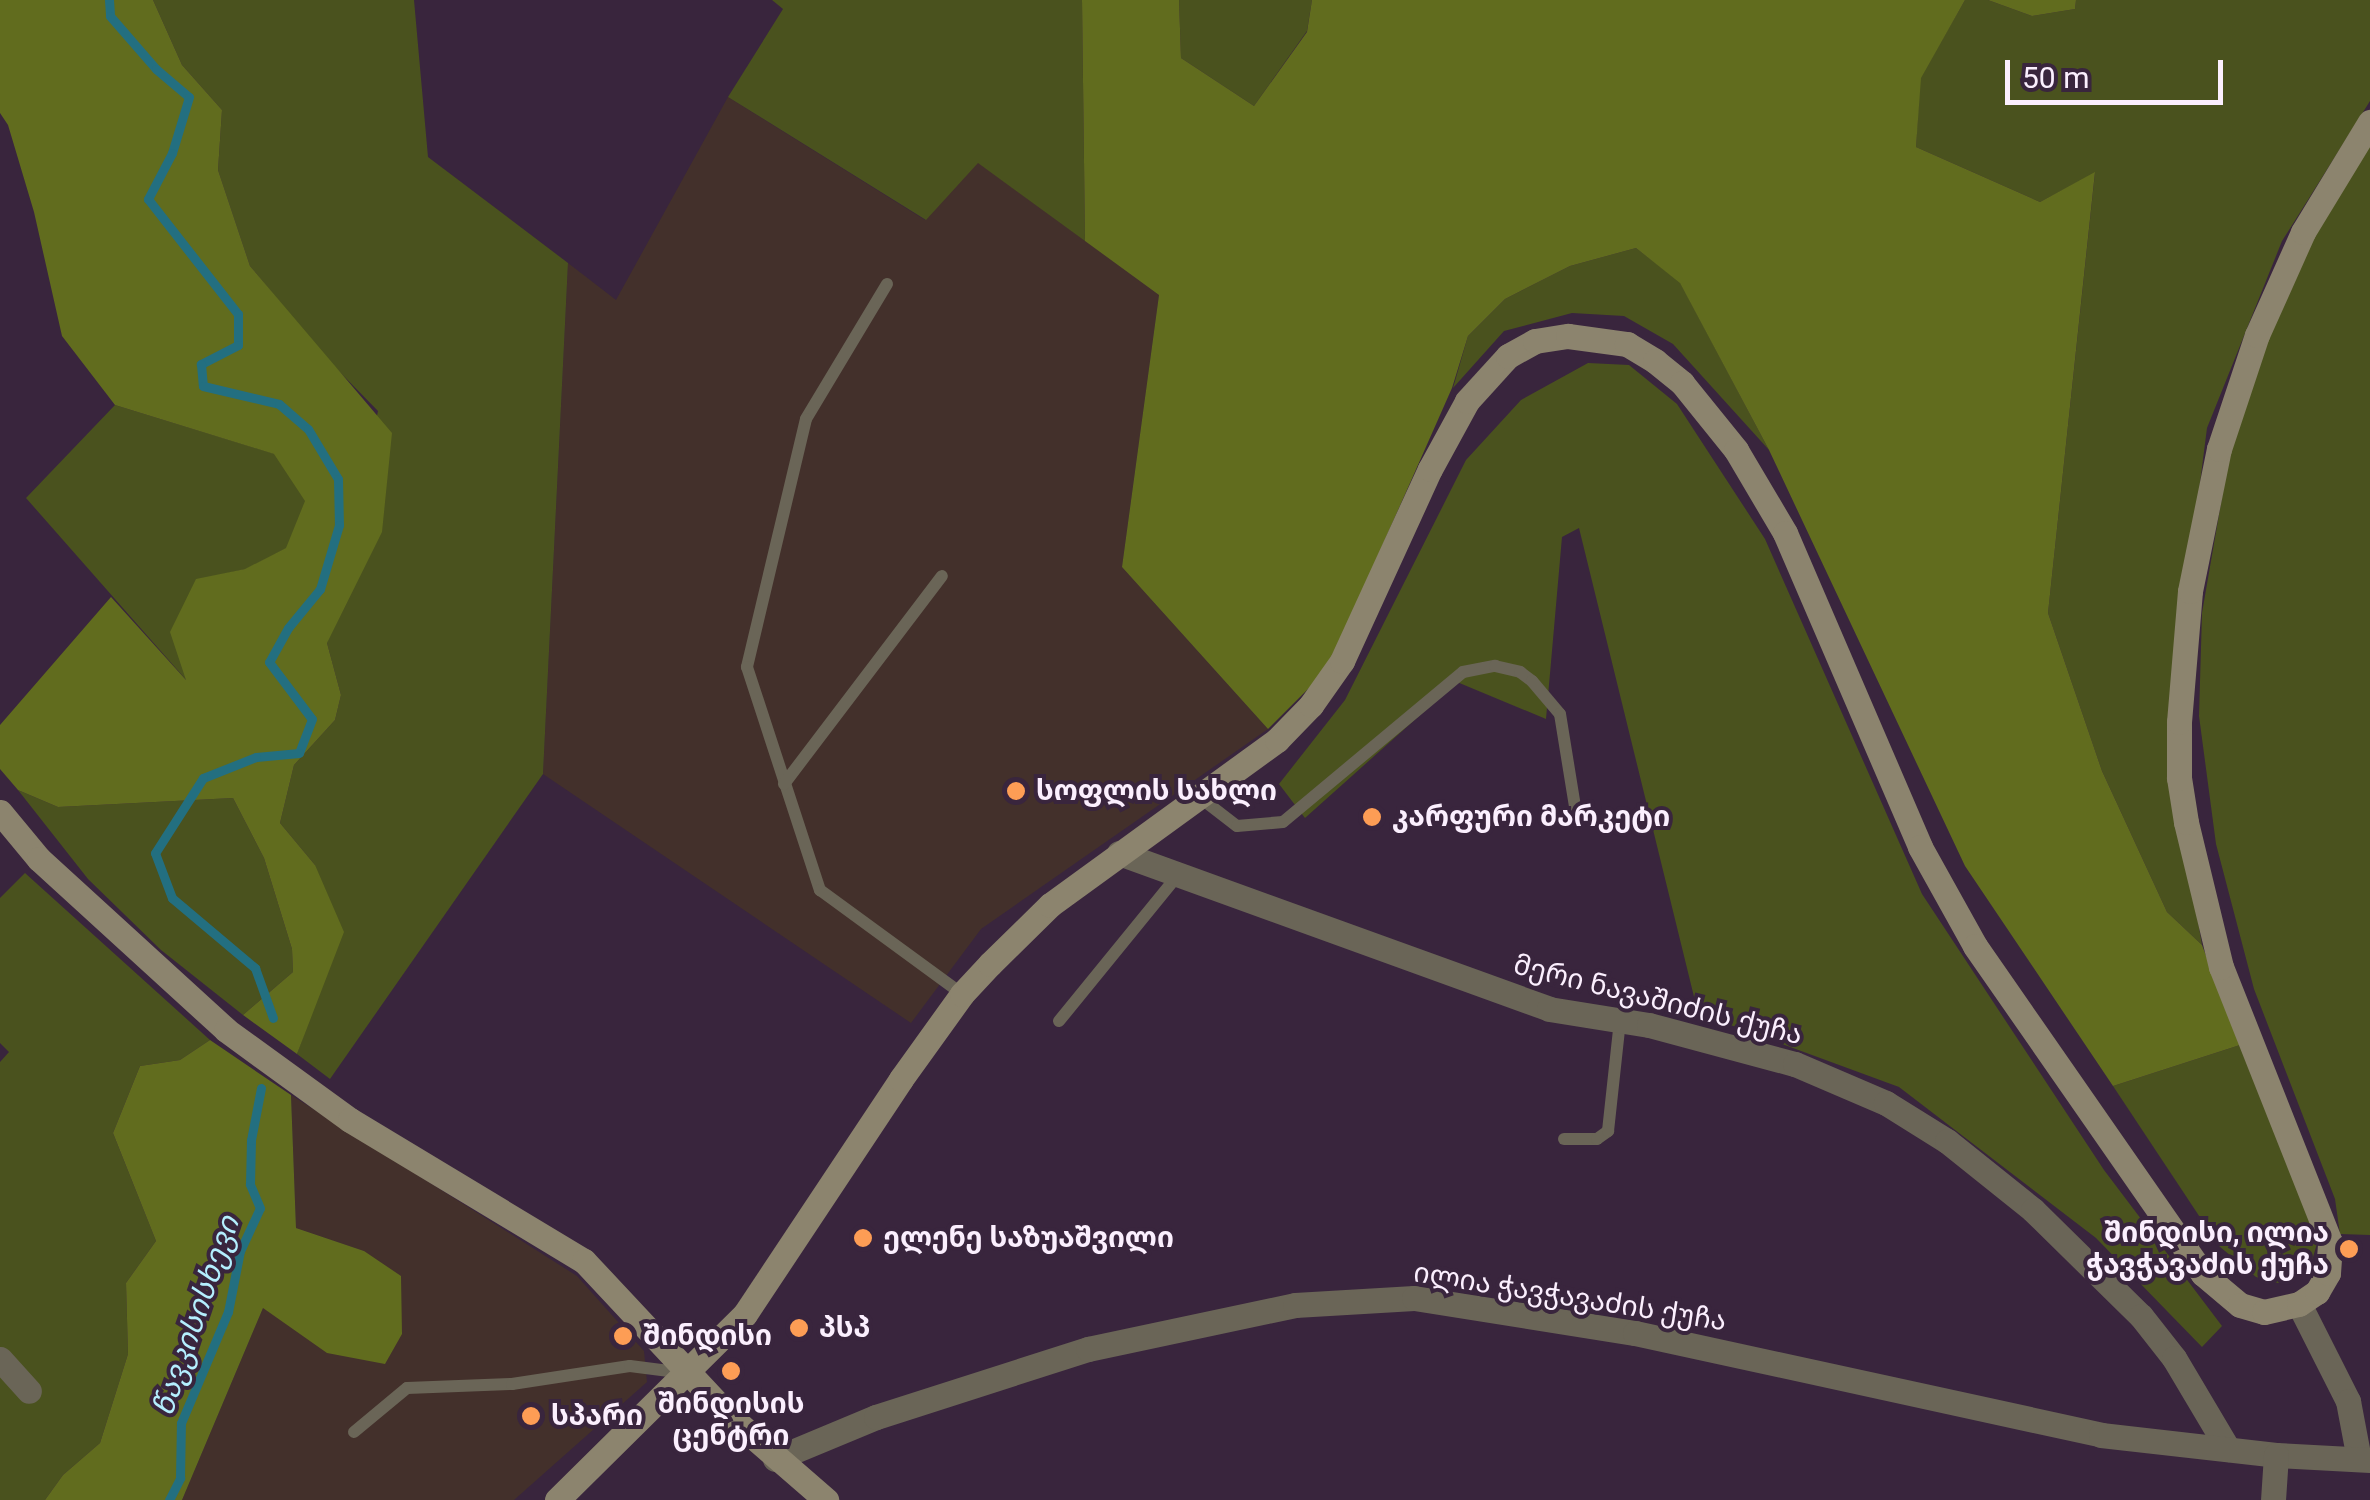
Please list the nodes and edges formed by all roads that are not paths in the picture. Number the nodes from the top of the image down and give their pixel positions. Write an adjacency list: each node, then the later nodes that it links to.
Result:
1 (2370, 122): 14 (main road)
2 (886, 284): 4 (lane)
3 (942, 576): 4 (lane)
4 (784, 784): 10 (lane)
5 (1198, 796): 7 (lane); 8 (main road); 14 (main road)
6 (0, 812): 16 (main road)
7 (1577, 818)
8 (1119, 853): 9 (street, მერი ნავაშიძის ქუჩა); 10 (main road)
9 (1178, 875): 11 (street, მერი ნავაშიძის ქუჩა); 12 (lane)
10 (962, 994): 16 (main road)
11 (1620, 1020): 13 (lane); 19 (street, მერი ნავაშიძის ქუჩა)
12 (1059, 1021)
13 (1564, 1139)
14 (2299, 1304): 22 (street)
15 (0, 1360): 17 (street)
16 (688, 1373): 18 (lane); 21 (main road); 23 (main road)
17 (29, 1391)
18 (354, 1432)
19 (2228, 1449): 20 (street, ილია ჭავჭავაძის ქუჩა); 21 (street, ილია ჭავჭავაძის ქუჩა)
20 (2276, 1455): 22 (street, ილია ჭავჭავაძის ქუჩა); 25 (street)
21 (775, 1459): 24 (main road)
22 (2364, 1460)
23 (557, 1500)
24 (826, 1500)
25 (2273, 1500)

